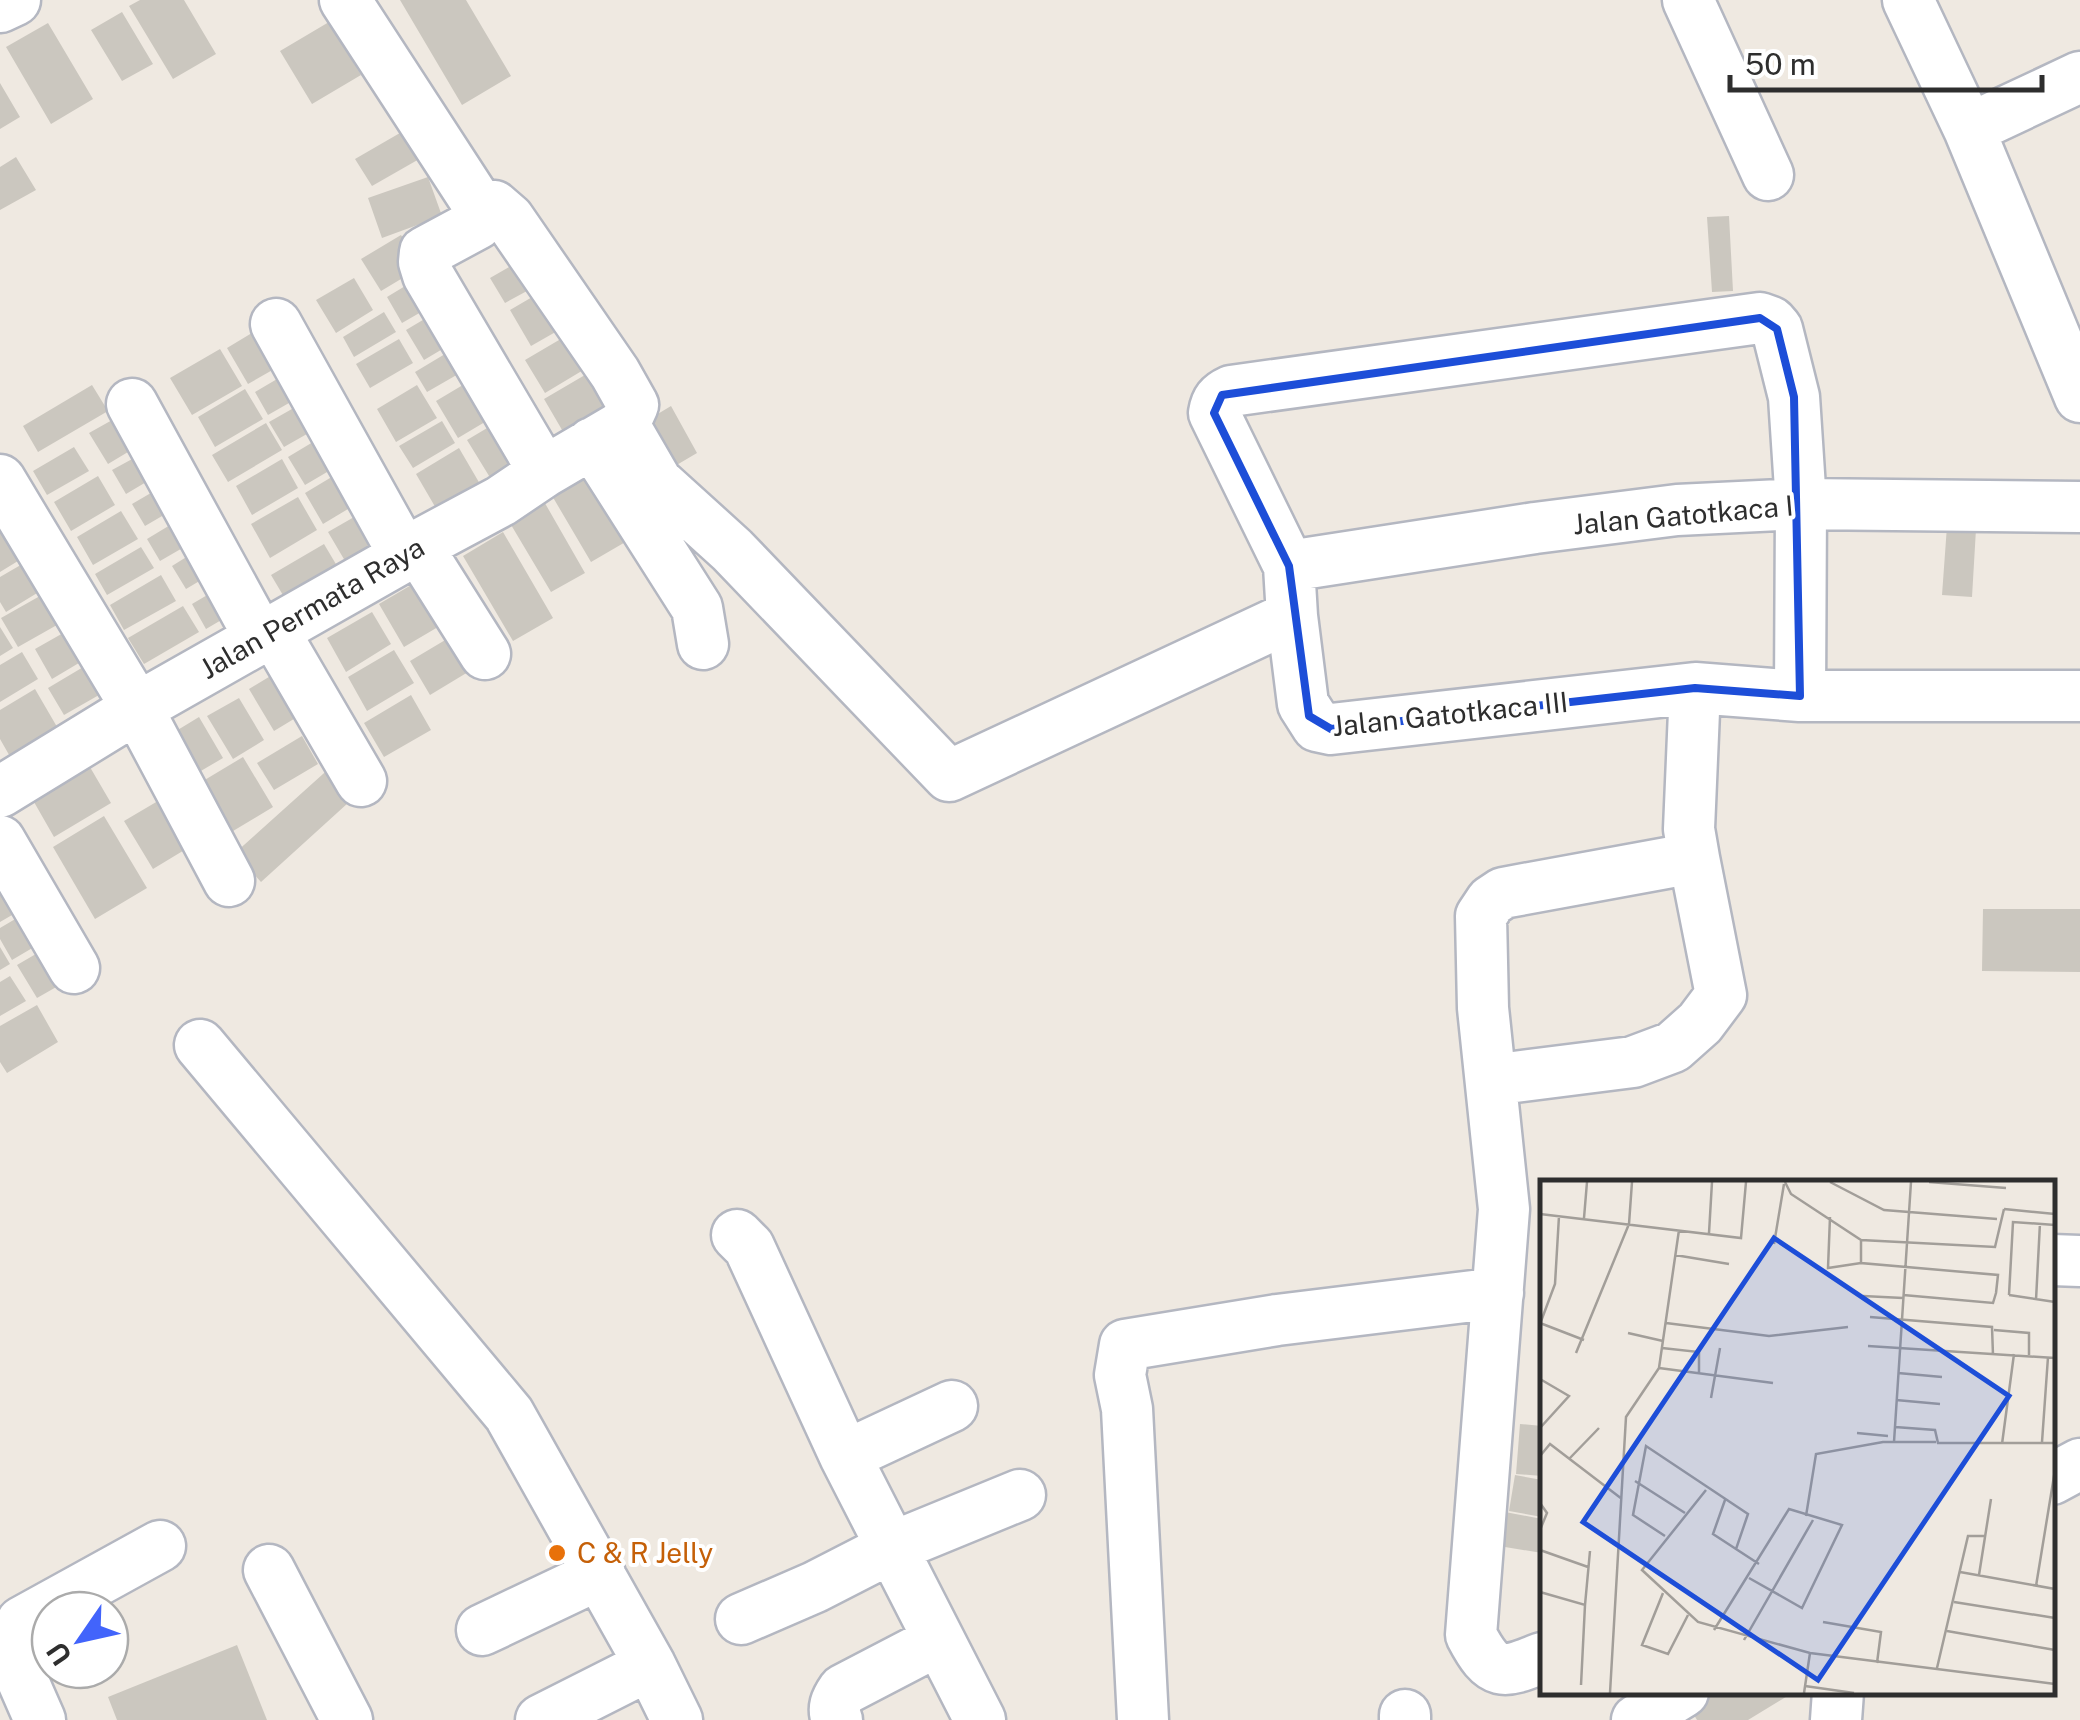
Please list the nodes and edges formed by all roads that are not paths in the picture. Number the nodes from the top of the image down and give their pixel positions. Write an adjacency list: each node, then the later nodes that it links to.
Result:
1 (15, 0): 5 (street)
2 (345, 0): 9 (street)
3 (1688, 0): 8 (street)
4 (1908, 0): 7 (street)
5 (0, 8)
6 (2080, 77): 7 (street)
7 (1969, 129): 11 (street)
8 (1768, 175)
9 (480, 215): 13 (street); 14 (street)
10 (276, 324): 18 (street)
11 (2080, 397)
12 (132, 404): 21 (street)
13 (608, 434): 14 (street, Jalan Permata Raya); 20 (street); 22 (street)
14 (544, 472): 18 (street, Jalan Permata Raya)
15 (0, 480): 27 (street)
16 (1801, 504): 17 (street, Jalan Gatotkaca I); 19 (street, Jalan Gatotkaca I); 19 (street, Jalan Gatotkaca III); 25 (street)
17 (2080, 507)
18 (411, 551): 21 (street, Jalan Permata Raya); 23 (street)
19 (1289, 566): 20 (street, Jalan Gatotkaca III)
20 (1292, 616): 24 (street, Jalan Gatotkaca III)
21 (267, 634): 27 (street, Jalan Permata Raya); 28 (street)
22 (703, 644)
23 (484, 654)
24 (1694, 688): 25 (street, Jalan Gatotkaca III); 31 (street)
25 (1800, 696): 26 (street, Jalan Gatotkaca III)
26 (2080, 696)
27 (137, 708): 29 (street, Jalan Permata Raya); 32 (street)
28 (361, 781)
29 (0, 792)
30 (0, 841): 33 (street)
31 (1694, 858): 35 (street); 35 (street)
32 (229, 881)
33 (74, 968)
34 (200, 1045): 49 (street)
35 (1491, 1080): 36 (street)
36 (1524, 1211): 40 (street)
37 (737, 1234): 42 (street)
38 (2055, 1260): 39 (street)
39 (2080, 1261)
40 (1498, 1292): 53 (street); 63 (street)
41 (952, 1406): 42 (street)
42 (845, 1456): 47 (street)
43 (2080, 1464): 44 (street)
44 (2055, 1477)
45 (1020, 1496): 47 (street)
46 (160, 1546): 57 (street)
47 (893, 1547): 50 (street); 52 (street)
48 (269, 1570): 58 (street)
49 (600, 1574): 51 (street); 54 (street)
50 (741, 1619)
51 (482, 1630)
52 (940, 1640): 61 (street); 62 (street)
53 (1540, 1659)
54 (650, 1665): 59 (street); 60 (street)
55 (1678, 1695): 64 (street)
56 (1838, 1695): 65 (street)
57 (24, 1713)
58 (346, 1720)
59 (541, 1720)
60 (676, 1720)
61 (837, 1720)
62 (980, 1720)
63 (1143, 1720)
64 (1637, 1720)
65 (1836, 1720)

